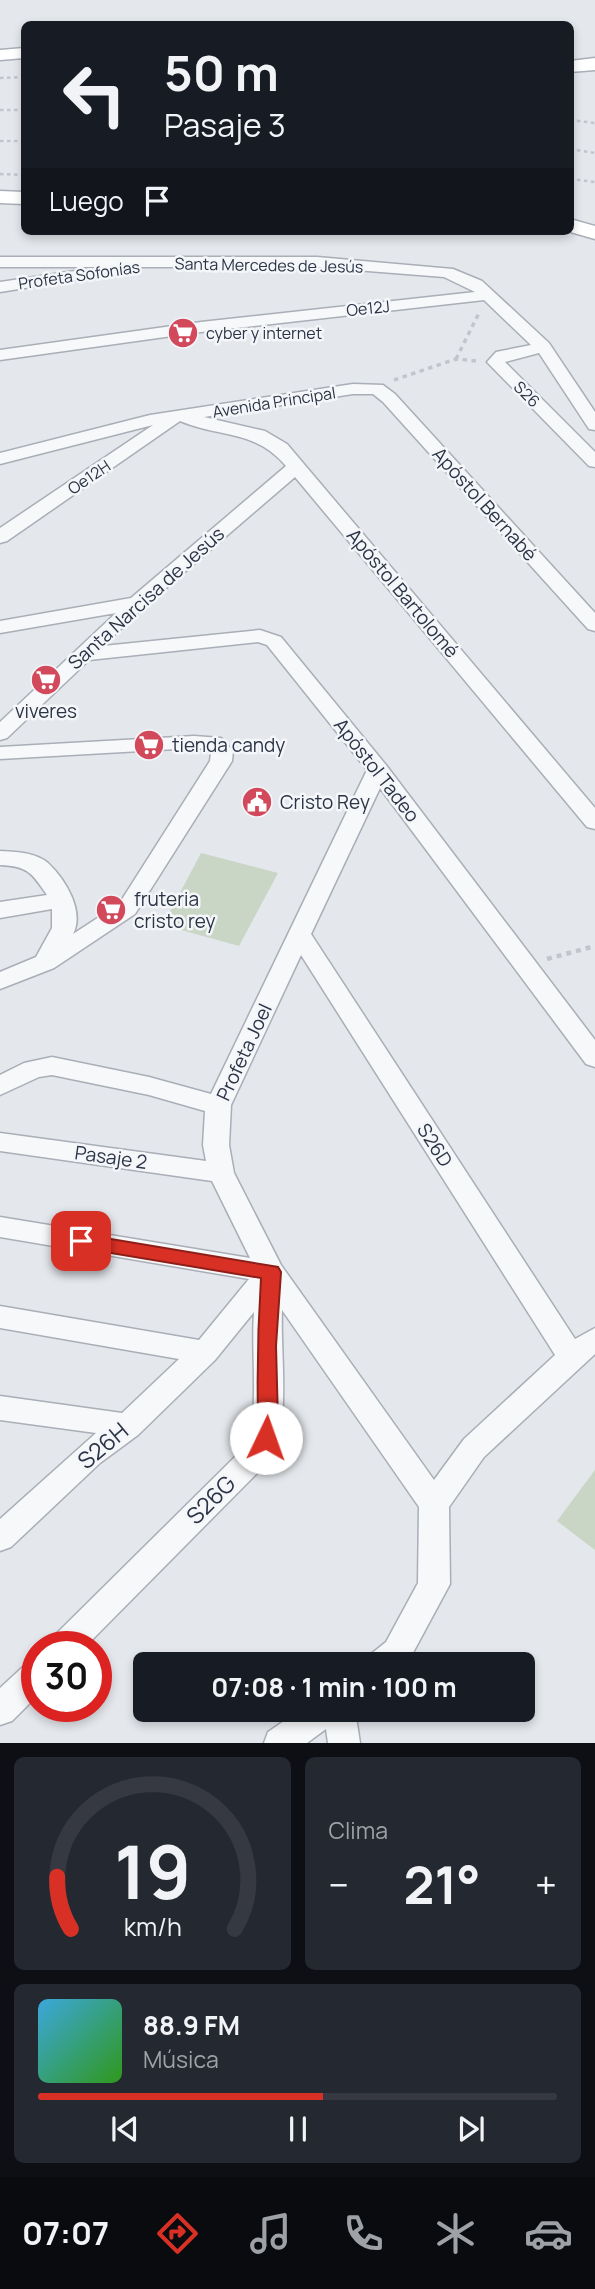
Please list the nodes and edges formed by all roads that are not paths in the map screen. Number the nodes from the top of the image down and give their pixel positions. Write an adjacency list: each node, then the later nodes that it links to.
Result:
1 (21, 53): 2 (street)
2 (0, 55)
3 (595, 64): 4 (street)
4 (574, 66)
5 (574, 226): 6 (street)
6 (595, 233)
7 (0, 262): 8 (street, Santa Mercedes de Jesús)
8 (158, 263): 9 (street, Profeta Sofonías); 10 (street, Santa Mercedes de Jesús)
9 (0, 287)
10 (487, 295): 11 (street, Santa Mercedes de Jesús); 12 (street, Oe12J)
11 (543, 347): 15 (street, Santa Mercedes de Jesús); 17 (street, S26)
12 (0, 355)
13 (371, 388): 14 (street, Avenida Principal); 21 (street, Apóstol Bernabé)
14 (177, 417): 16 (street); 18 (street, Apóstol Bartolomé); 19 (street, Oe12H)
15 (595, 425)
16 (0, 460)
17 (595, 462)
18 (296, 467): 20 (street, Santa Narcisa de Jesús); 27 (street, Apóstol Bartolomé)
19 (0, 537)
20 (137, 603): 22 (street); 23 (street, Santa Narcisa de Jesús)
21 (595, 625)
22 (0, 627)
23 (80, 655): 24 (street, Santa Narcisa de Jesús); 26 (street, Apóstol Tadeo)
24 (0, 734)
25 (0, 753): 32 (street)
26 (378, 770): 31 (street, Profeta Joel); 34 (street, Apóstol Tadeo)
27 (595, 822)
28 (0, 858): 29 (street)
29 (63, 900): 30 (street); 32 (street)
30 (0, 910)
31 (299, 933): 36 (street, Profeta Joel); 44 (street, S26D)
32 (46, 962): 33 (street)
33 (0, 981)
34 (595, 1058)
35 (0, 1086): 36 (street)
36 (218, 1105): 38 (street, Profeta Joel)
37 (0, 1142): 38 (street, Pasaje 2)
38 (221, 1173): 40 (street, Profeta Joel)
39 (0, 1227): 40 (street)
40 (271, 1272): 43 (street, S26H); 47 (street, Profeta Joel); 49 (street, S26G)
41 (0, 1317): 43 (street)
42 (595, 1339): 44 (street)
43 (205, 1352): 46 (street, S26H)
44 (571, 1357): 47 (street)
45 (0, 1408): 46 (street)
46 (128, 1426): 48 (street, S26H)
47 (434, 1504): 50 (street)
48 (0, 1538)
49 (80, 1631)
50 (397, 1652)
51 (21, 1690): 52 (street)
52 (0, 1710)
53 (309, 1722): 55 (street)
54 (341, 1722): 56 (street)
55 (280, 1743)
56 (344, 1743)

